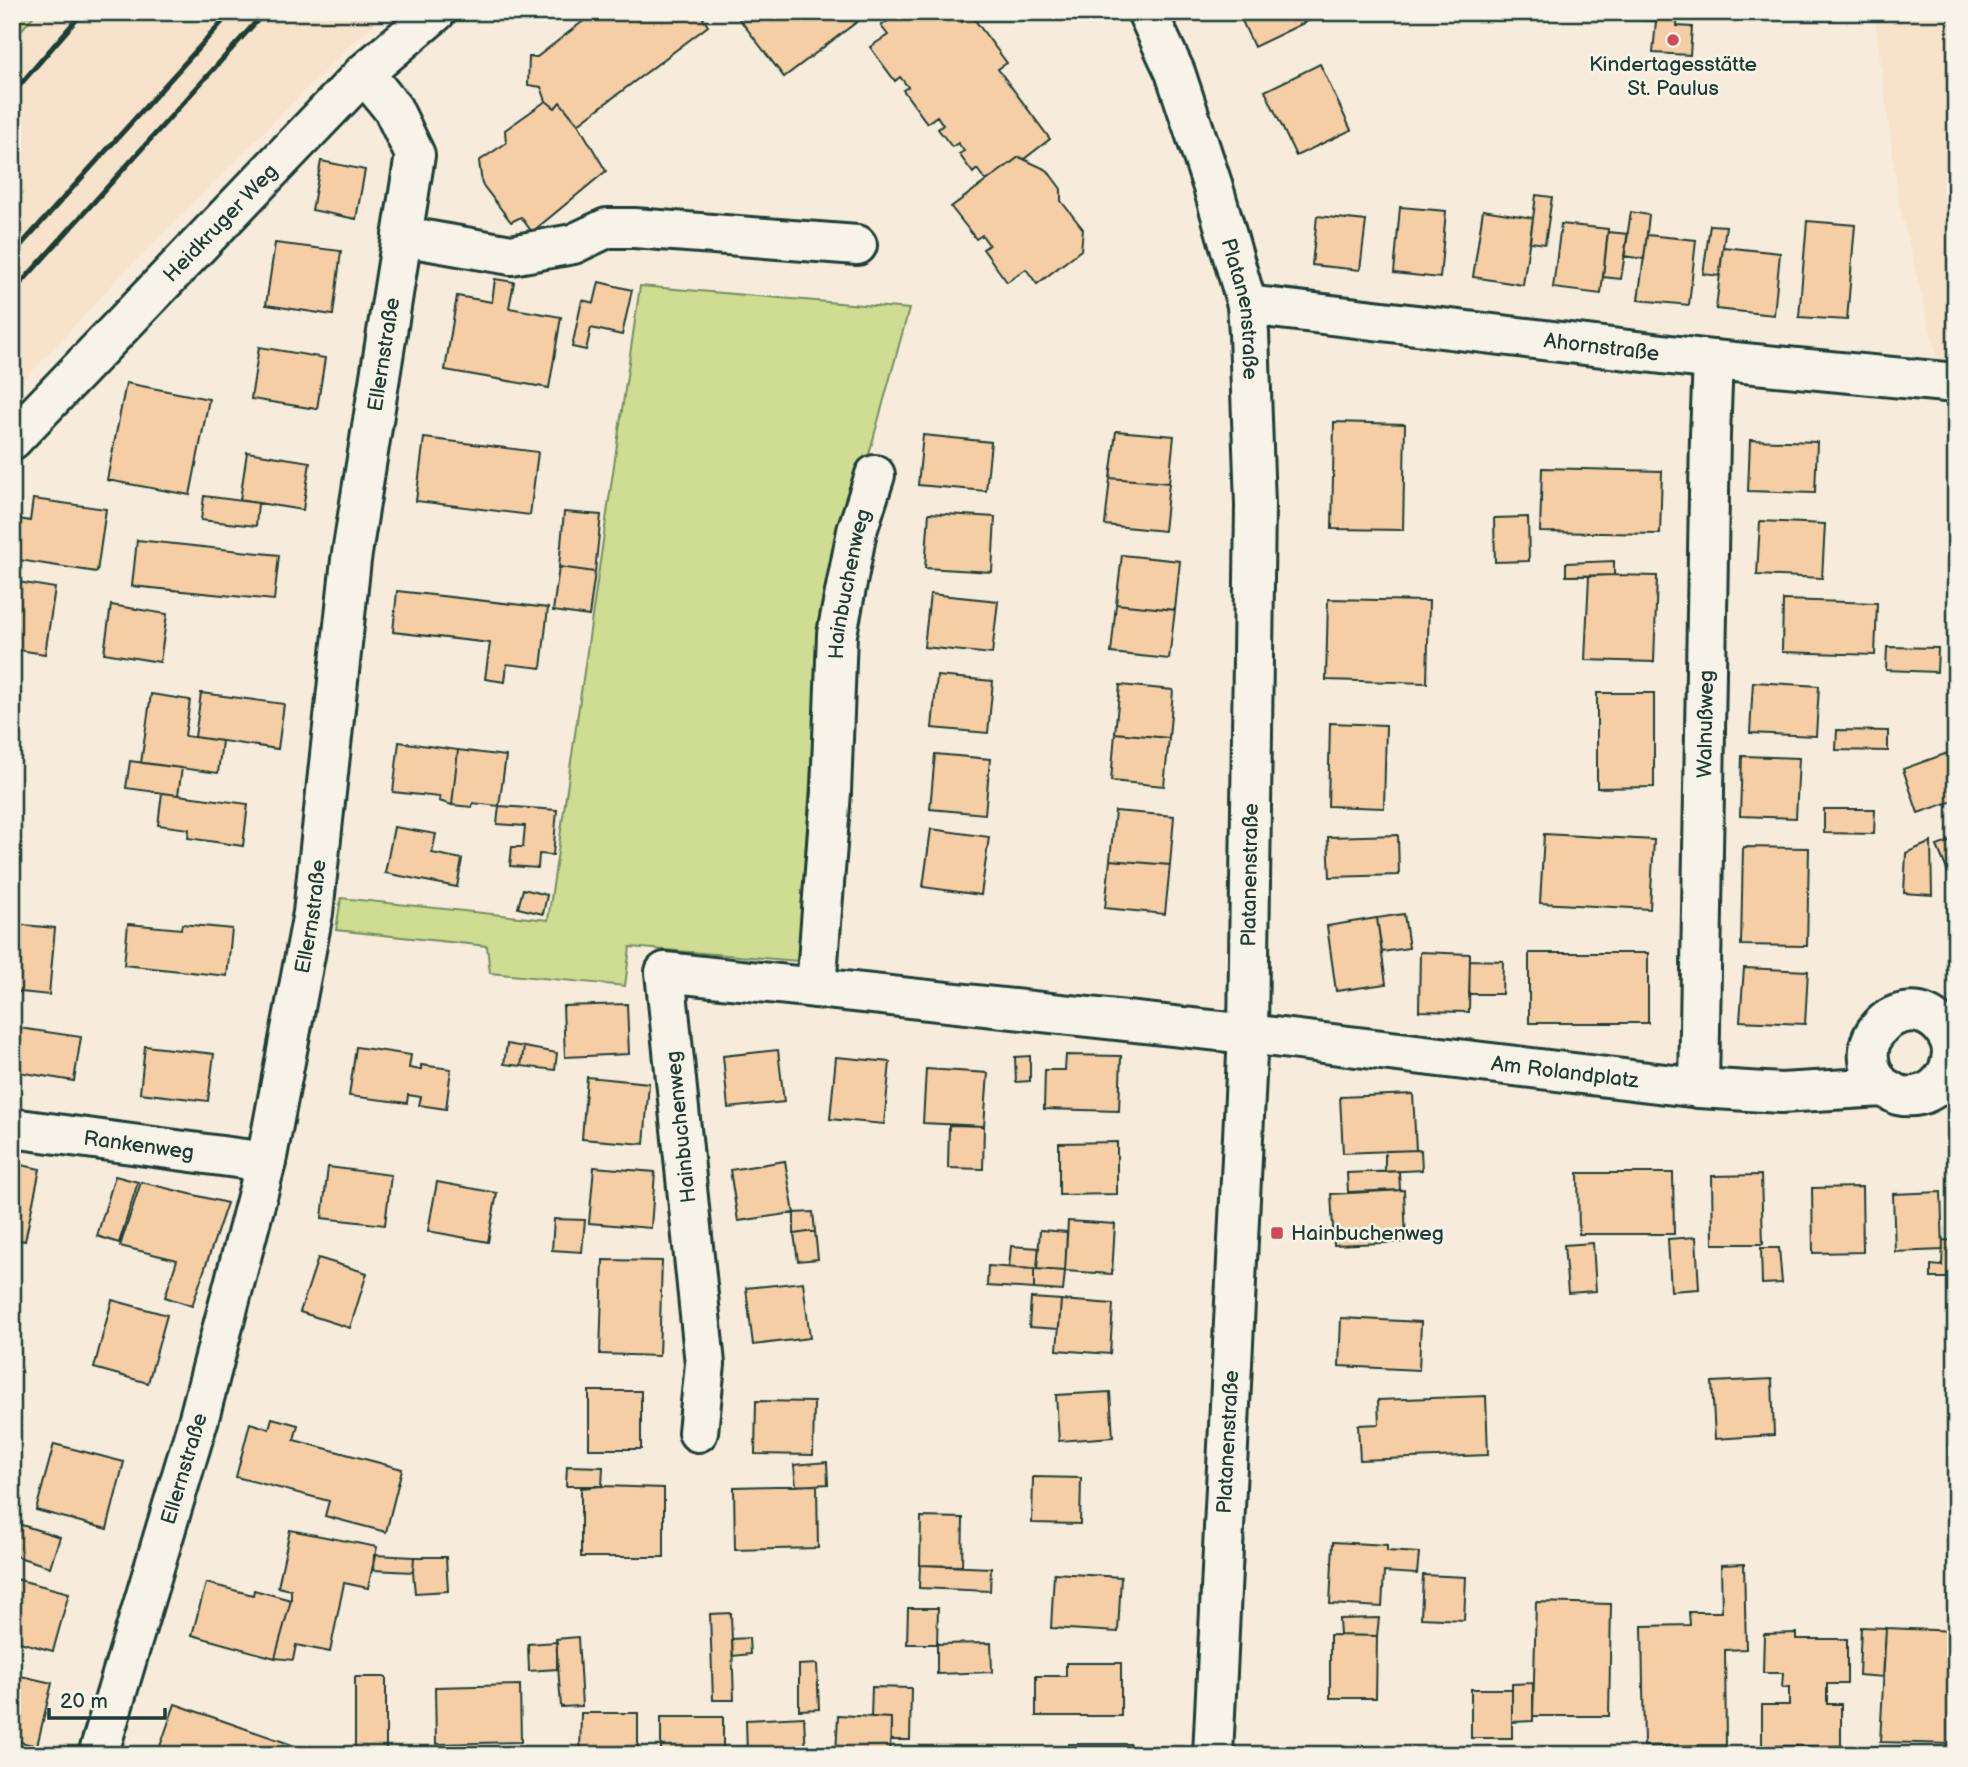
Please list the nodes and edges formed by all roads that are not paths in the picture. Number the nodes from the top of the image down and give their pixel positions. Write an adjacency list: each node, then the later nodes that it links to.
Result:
1 (436, 12): 3 (street, Heidkruger Weg)
2 (1147, 12): 6 (street, Platanenstraße)
3 (364, 73): 4 (street, Ellernstraße); 9 (street, Heidkruger Weg)
4 (402, 236): 5 (street); 17 (street, Ellernstraße)
5 (857, 246)
6 (1247, 305): 7 (street, Ahornstraße); 12 (street, Platanenstraße)
7 (1713, 360): 8 (street, Ahornstraße); 15 (street, Walnußweg)
8 (1956, 383)
9 (12, 440)
10 (875, 475): 11 (street, Hainbuchenweg)
11 (816, 988): 12 (street, Hainbuchenweg); 18 (street, Hainbuchenweg)
12 (1248, 1034): 15 (street, Am Rolandplatz); 20 (street, Platanenstraße)
13 (1950, 1082): 14 (street, Am Rolandplatz); 14 (street, Am Rolandplatz)
14 (1884, 1087): 15 (street, Am Rolandplatz)
15 (1699, 1088)
16 (12, 1128): 17 (street, Rankenweg)
17 (266, 1162): 19 (street, Ellernstraße)
18 (698, 1432)
19 (98, 1755)
20 (1213, 1755)

